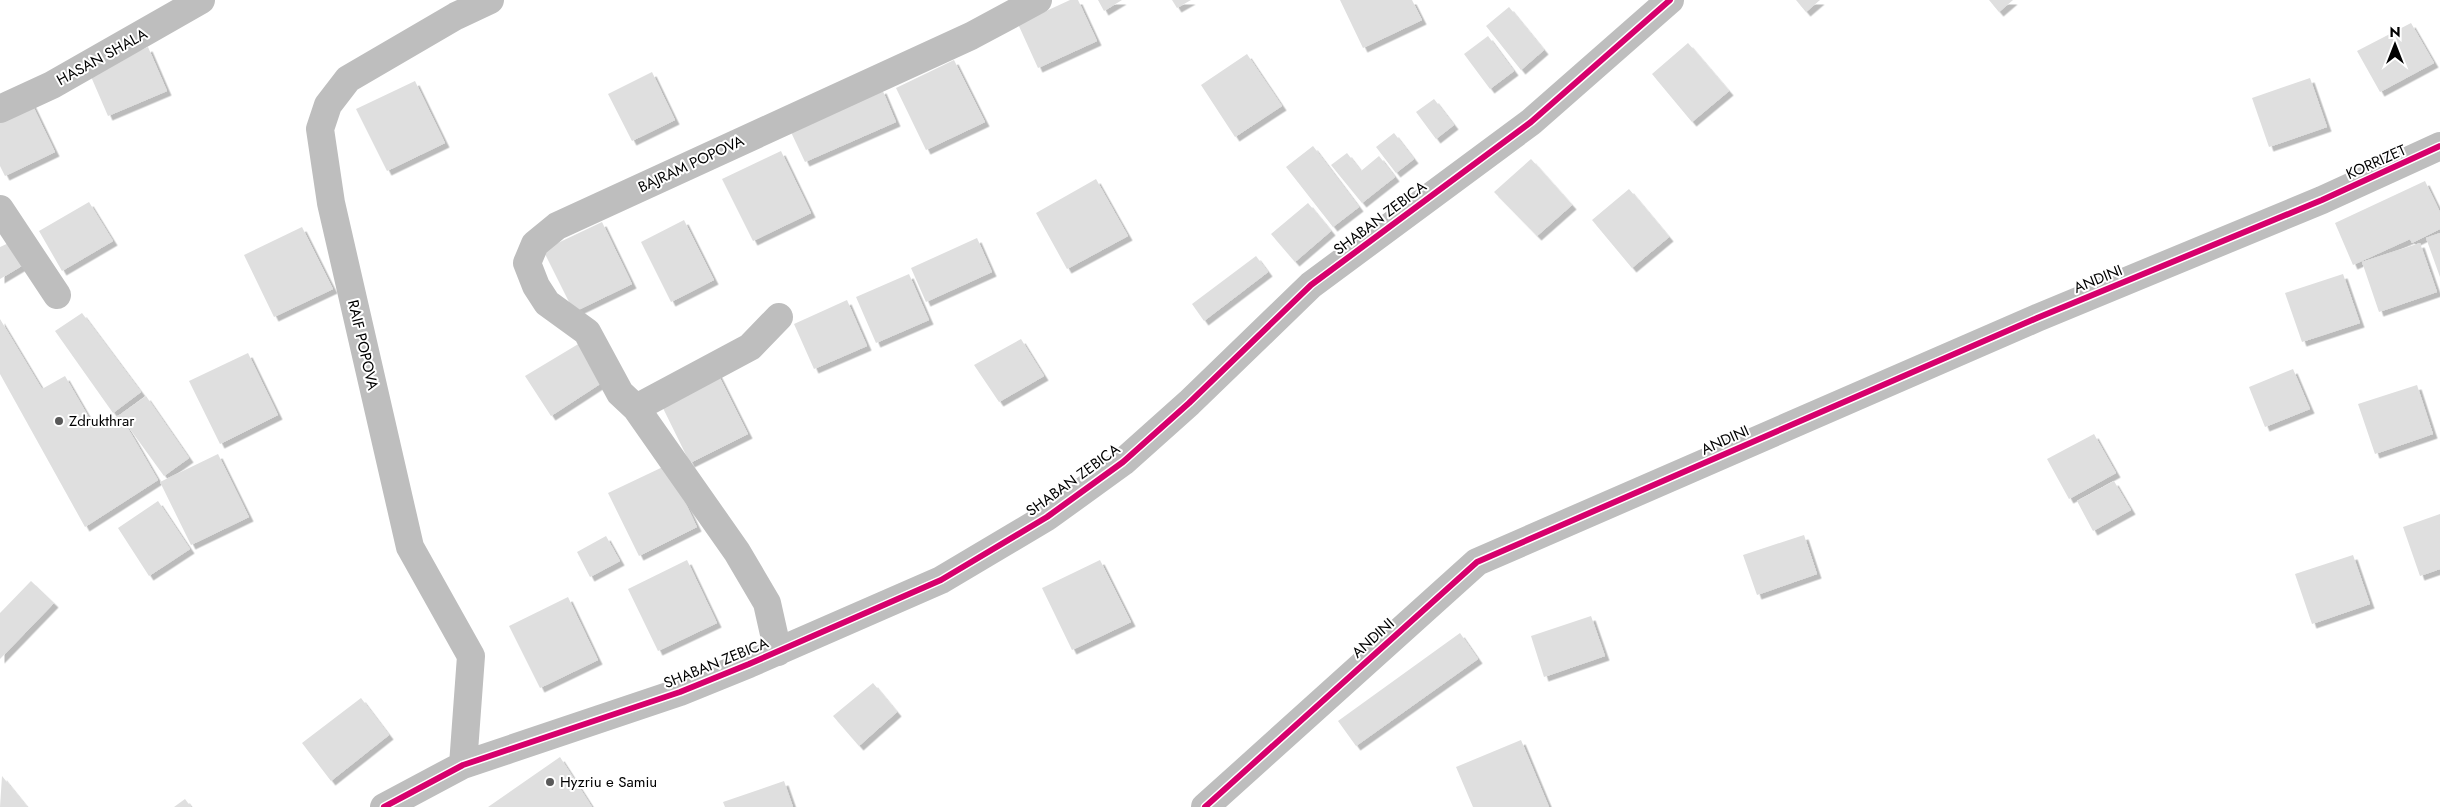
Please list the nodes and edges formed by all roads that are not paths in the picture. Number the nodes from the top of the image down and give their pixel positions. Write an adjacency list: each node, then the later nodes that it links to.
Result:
1 (201, 0): 5 (street, HASAN SHALA)
2 (490, 0): 13 (street, RAIF POPOVA)
3 (1038, 0): 11 (street, BAJRAM POPOVA)
4 (1670, 0): 12 (street, SHABAN ZEBICA)
5 (0, 109)
6 (2440, 146): 7 (street, KORRIZET)
7 (2322, 200): 15 (street, ANDINI)
8 (0, 209): 9 (street)
9 (57, 295)
10 (779, 317): 11 (street)
11 (636, 408): 12 (street, BAJRAM POPOVA)
12 (778, 652): 13 (street, SHABAN ZEBICA)
13 (463, 765): 14 (street, SHABAN ZEBICA)
14 (384, 807)
15 (1205, 807)

